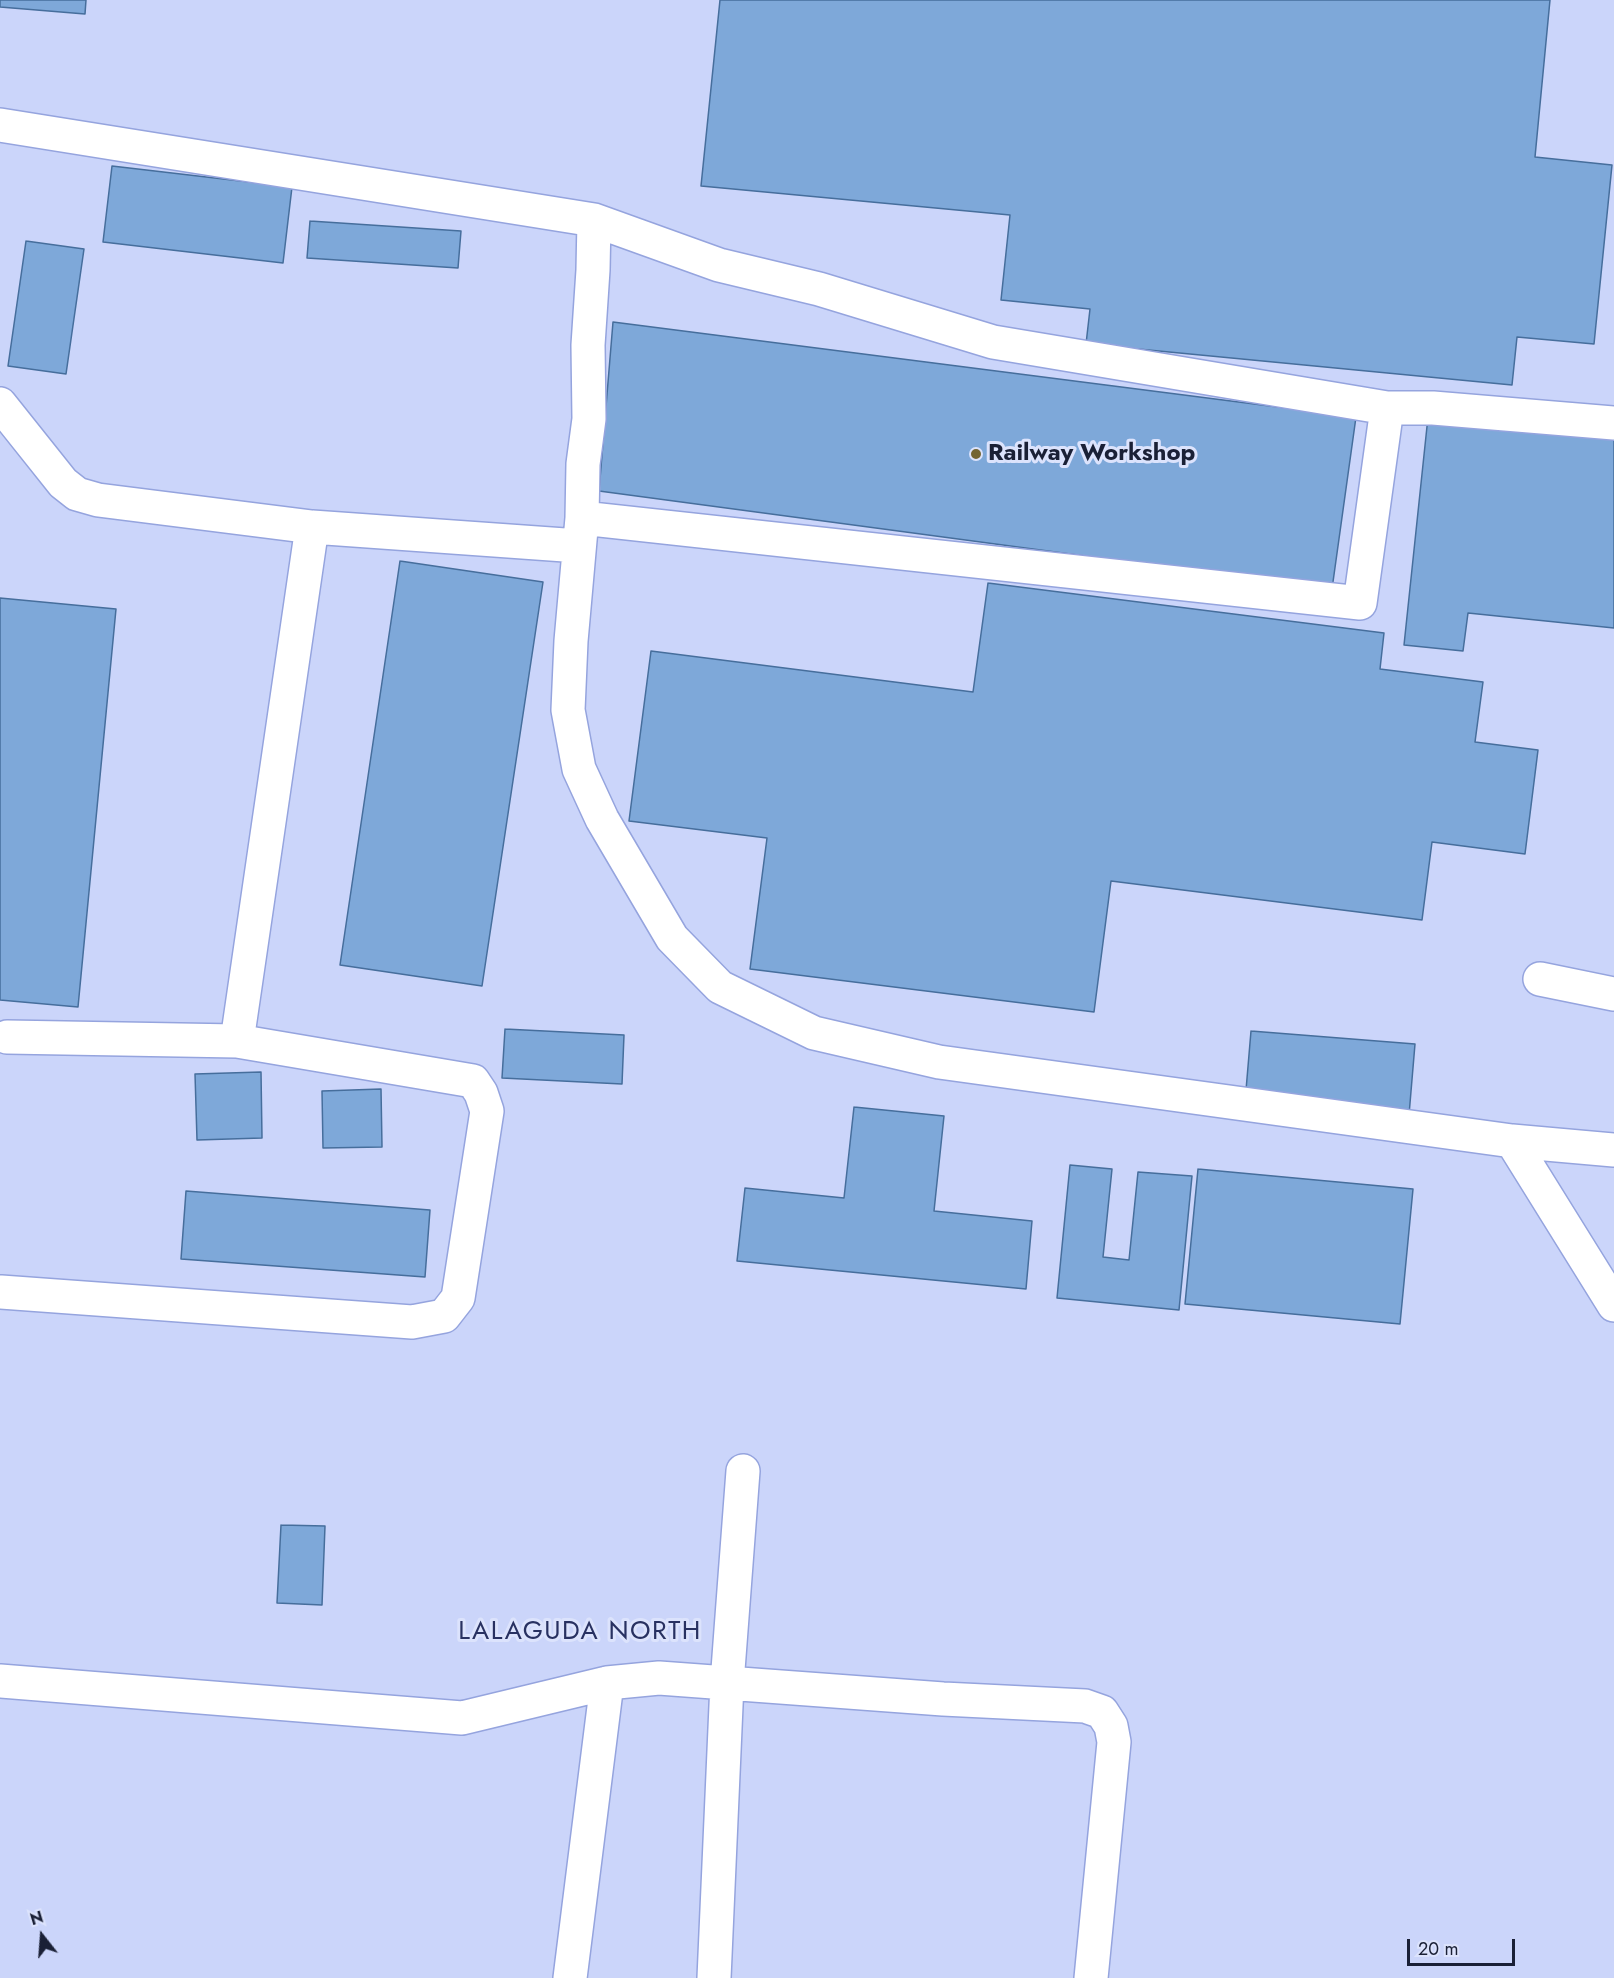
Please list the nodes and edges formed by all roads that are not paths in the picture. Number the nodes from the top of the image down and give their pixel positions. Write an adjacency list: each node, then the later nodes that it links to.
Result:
1 (0, 125): 2 (street)
2 (594, 220): 4 (street); 7 (street)
3 (0, 404): 6 (street)
4 (1387, 408): 5 (street); 7 (street)
5 (1614, 423)
6 (312, 527): 7 (street); 11 (street)
7 (580, 532): 12 (street)
8 (1540, 979): 9 (street)
9 (1614, 994)
10 (7, 1037): 11 (street)
11 (237, 1041): 14 (street)
12 (1512, 1141): 13 (street); 15 (street)
13 (1614, 1150)
14 (1, 1293)
15 (1614, 1305)
16 (743, 1471): 19 (street)
17 (0, 1682): 18 (street)
18 (607, 1683): 19 (street); 20 (street)
19 (727, 1683): 21 (street); 22 (street)
20 (570, 1978)
21 (714, 1978)
22 (1091, 1978)

